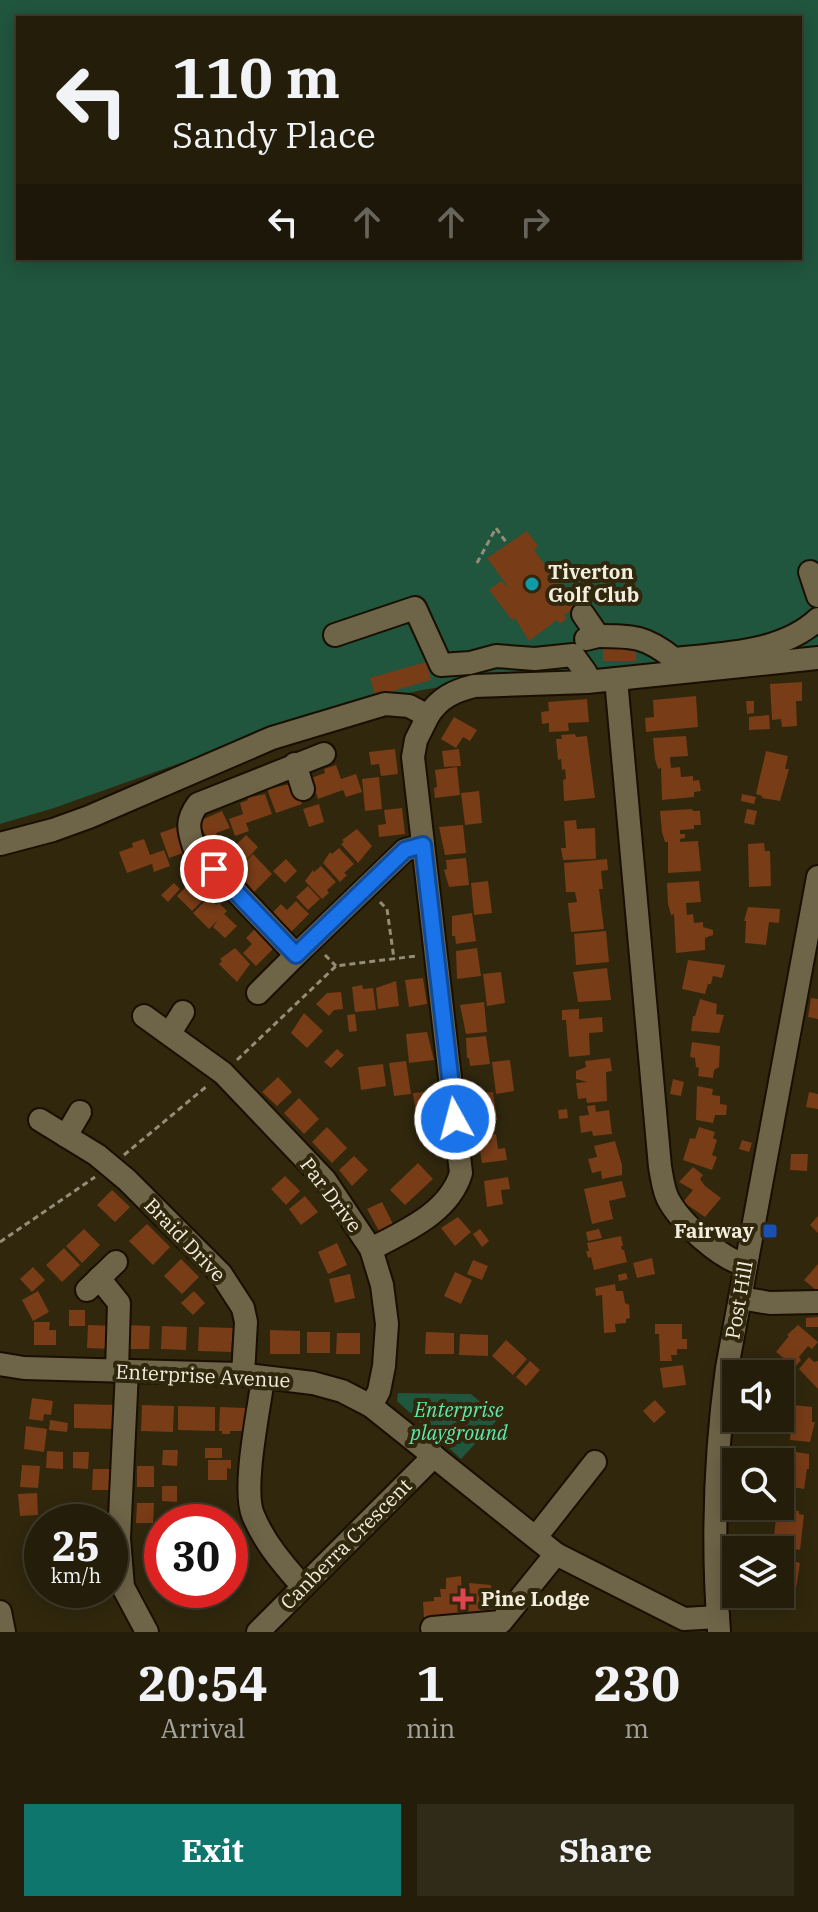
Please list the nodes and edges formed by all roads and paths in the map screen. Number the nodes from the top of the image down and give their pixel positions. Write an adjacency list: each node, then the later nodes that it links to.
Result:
1 (506, 542): 2 (path)
2 (477, 563)
3 (810, 572): 4 (street)
4 (818, 596)
5 (583, 614): 6 (street)
6 (818, 619)
7 (335, 635): 9 (street)
8 (818, 658): 10 (street)
9 (470, 663): 11 (street); 12 (street)
10 (616, 679): 11 (street); 34 (street)
11 (587, 682): 12 (street)
12 (474, 686): 13 (street)
13 (428, 716): 17 (street); 18 (street)
14 (324, 754): 15 (street)
15 (295, 764): 16 (street); 22 (street)
16 (303, 789)
17 (0, 844)
18 (423, 845): 20 (street); 21 (street)
19 (818, 877): 34 (street, Post Hill)
20 (366, 887): 22 (street); 23 (path)
21 (435, 953): 23 (path); 32 (street)
22 (296, 955): 24 (street)
23 (394, 959): 28 (path)
24 (258, 993)
25 (183, 1012): 27 (street)
26 (144, 1016): 27 (street, Par Drive)
27 (170, 1033): 28 (street, Par Drive)
28 (223, 1073): 32 (street, Par Drive)
29 (80, 1112): 31 (street)
30 (40, 1120): 31 (street, Braid Drive)
31 (66, 1136): 39 (street, Braid Drive)
32 (371, 1249): 40 (street, Par Drive)
33 (116, 1262): 38 (street)
34 (746, 1265): 35 (street, Post Hill)
35 (740, 1298): 36 (street); 47 (street, Post Hill)
36 (818, 1302)
37 (0, 1364): 38 (street, Enterprise Avenue)
38 (122, 1371): 39 (street, Enterprise Avenue); 50 (street)
39 (253, 1377): 40 (street, Enterprise Avenue); 45 (street, Braid Drive)
40 (371, 1406): 41 (street, Enterprise Avenue)
41 (434, 1456): 43 (street, Enterprise Avenue); 45 (street, Canberra Crescent)
42 (595, 1462): 43 (street)
43 (536, 1537): 44 (street, Enterprise Avenue)
44 (556, 1554): 47 (street, Enterprise Avenue); 48 (street)
45 (303, 1587): 51 (street, Canberra Crescent)
46 (0, 1612): 49 (street)
47 (718, 1624)
48 (432, 1628)
49 (4, 1632)
50 (147, 1632)
51 (258, 1632)

